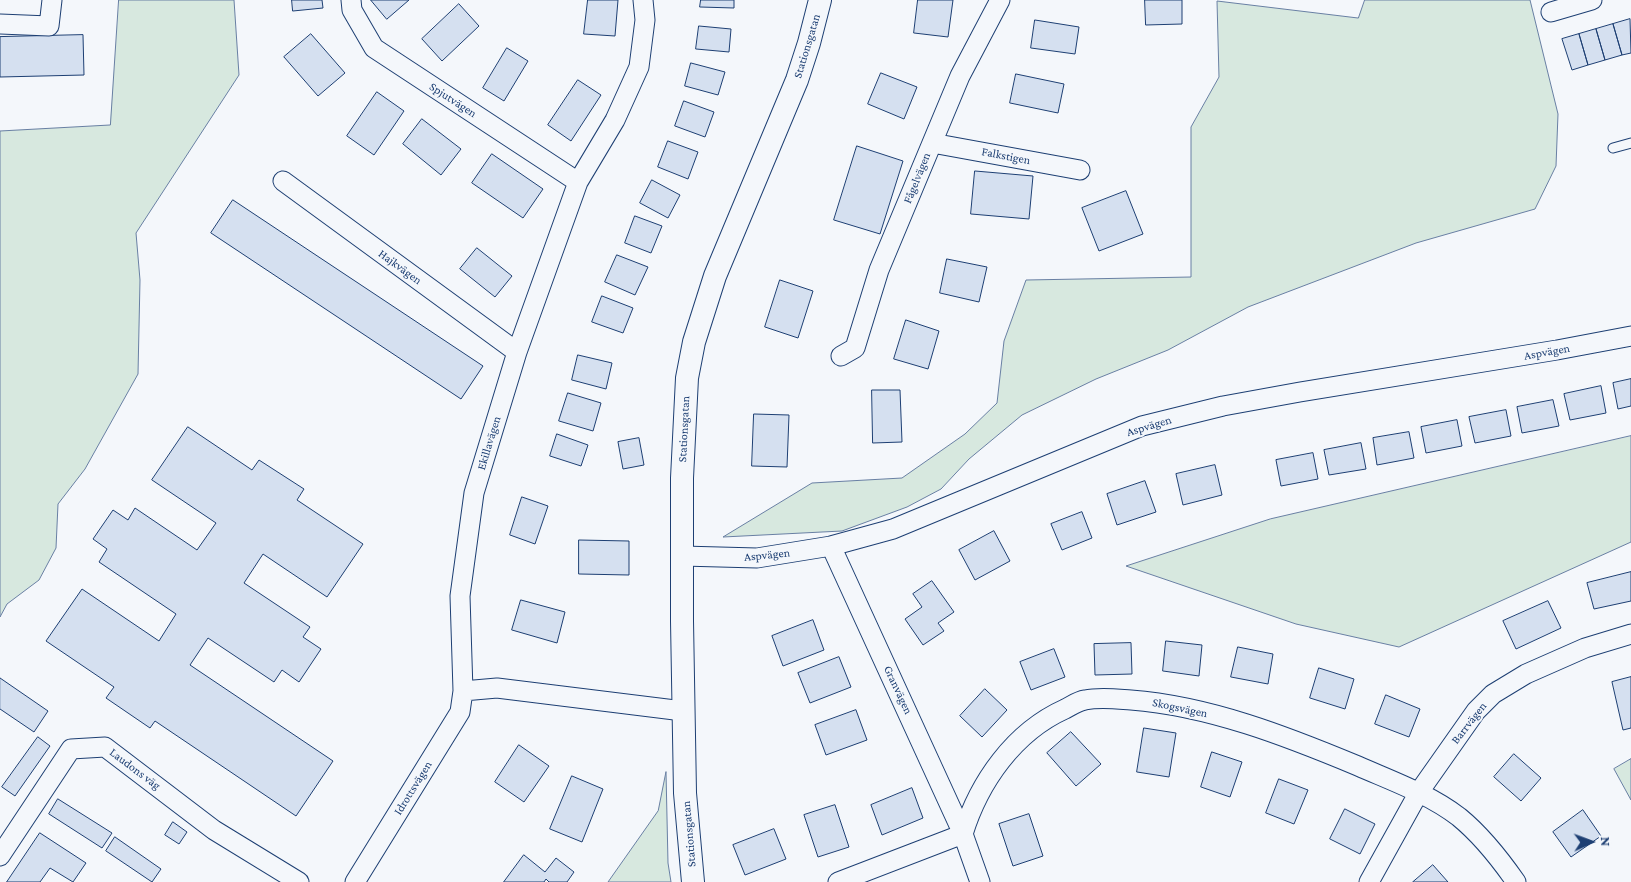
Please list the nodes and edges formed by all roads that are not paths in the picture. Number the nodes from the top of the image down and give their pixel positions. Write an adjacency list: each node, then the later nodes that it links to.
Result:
1 (52, 0): 8 (street)
2 (351, 0): 14 (street, Spjutvägen)
3 (643, 0): 14 (street, Ekillavägen)
4 (820, 0): 19 (street, Stationsgatan)
5 (1000, 0): 9 (street, Fågelvägen)
6 (1592, 0): 7 (street)
7 (1551, 12)
8 (0, 24)
9 (932, 143): 12 (street, Falkstigen); 17 (street, Fågelvägen)
10 (1631, 143): 11 (lane)
11 (1613, 148)
12 (1080, 170)
13 (283, 181): 16 (street, Hajkvägen)
14 (578, 182): 16 (street, Ekillavägen)
15 (1631, 336): 18 (street, Aspvägen)
16 (517, 352): 21 (street, Ekillavägen)
17 (841, 356)
18 (831, 546): 19 (street, Aspvägen); 24 (street, Granvägen)
19 (682, 556): 22 (street, Stationsgatan)
20 (1631, 634): 23 (street, Barrvägen)
21 (463, 691): 22 (street); 27 (street, Idrottsvägen)
22 (683, 711): 28 (street, Stationsgatan)
23 (1419, 792): 24 (street, Skogsvägen); 31 (street, Barrvägen); 32 (street, Skogsvägen)
24 (963, 834): 29 (street); 30 (street)
25 (0, 856): 26 (street, Laudons väg)
26 (299, 882)
27 (355, 882)
28 (693, 882)
29 (838, 882)
30 (980, 882)
31 (1369, 882)
32 (1516, 882)

